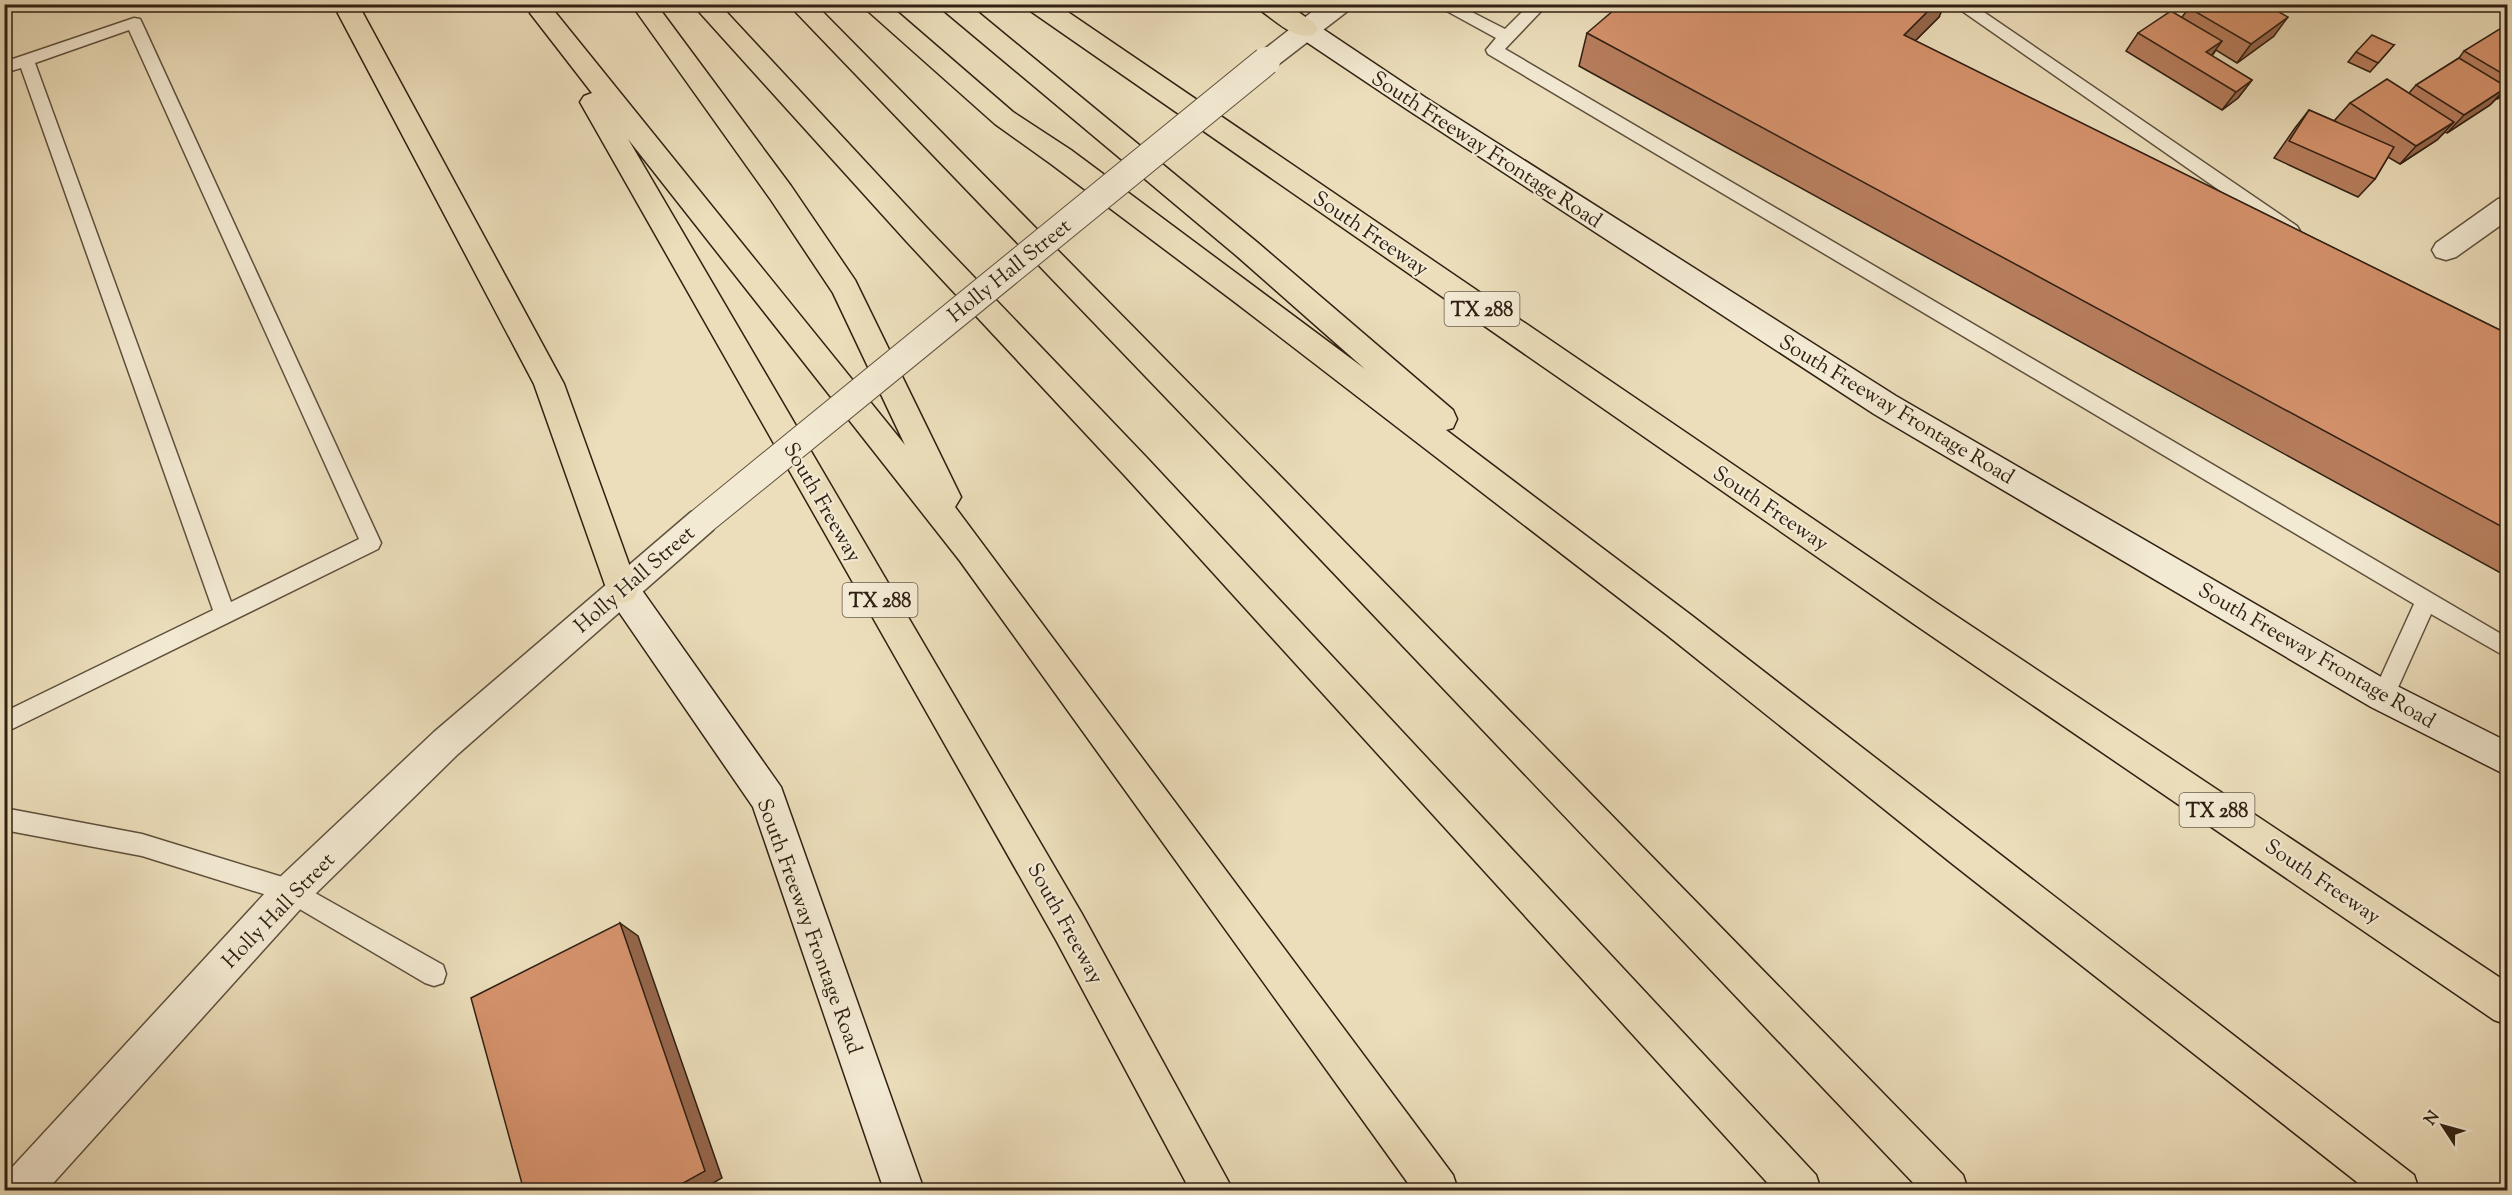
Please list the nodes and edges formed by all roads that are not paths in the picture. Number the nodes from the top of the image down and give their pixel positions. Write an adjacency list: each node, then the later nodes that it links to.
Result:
1 (345, 4): 22 (highway)
2 (643, 4): 21 (highway)
3 (704, 4): 38 (highway)
4 (800, 4): 39 (highway)
5 (872, 4): 25 (highway)
6 (952, 4): 25 (highway)
7 (1038, 4): 33 (highway, South Freeway / TX 288)
8 (1269, 4): 14 (highway)
9 (1340, 4): 14 (main road, Holly Hall Street)
10 (1442, 4): 15 (lane)
11 (1540, 4): 15 (lane)
12 (1960, 4): 19 (lane)
13 (539, 9): 21 (highway); 36 (highway, South Freeway / TX 288)
14 (1305, 29): 22 (main road, Holly Hall Street, bridge); 27 (main road, South Freeway Frontage Road)
15 (1507, 37): 23 (lane)
16 (26, 60): 17 (lane); 24 (lane); 24 (lane)
17 (4, 68)
18 (2508, 206): 20 (main road)
19 (2302, 239)
20 (2446, 250)
21 (971, 551): 37 (highway)
22 (622, 588): 31 (main road, Holly Hall Street); 35 (main road, South Freeway Frontage Road)
23 (2426, 602): 26 (lane); 27 (lane)
24 (225, 615): 28 (lane)
25 (1679, 625): 40 (highway)
26 (2508, 650)
27 (2383, 696): 29 (main road, South Freeway Frontage Road)
28 (4, 723)
29 (2508, 759)
30 (4, 819): 31 (lane)
31 (292, 891): 32 (lane); 34 (main road, Holly Hall Street)
32 (434, 974)
33 (2508, 1006)
34 (20, 1191)
35 (904, 1191)
36 (1212, 1191)
37 (1438, 1191)
38 (1801, 1191)
39 (1948, 1191)
40 (2399, 1191)

